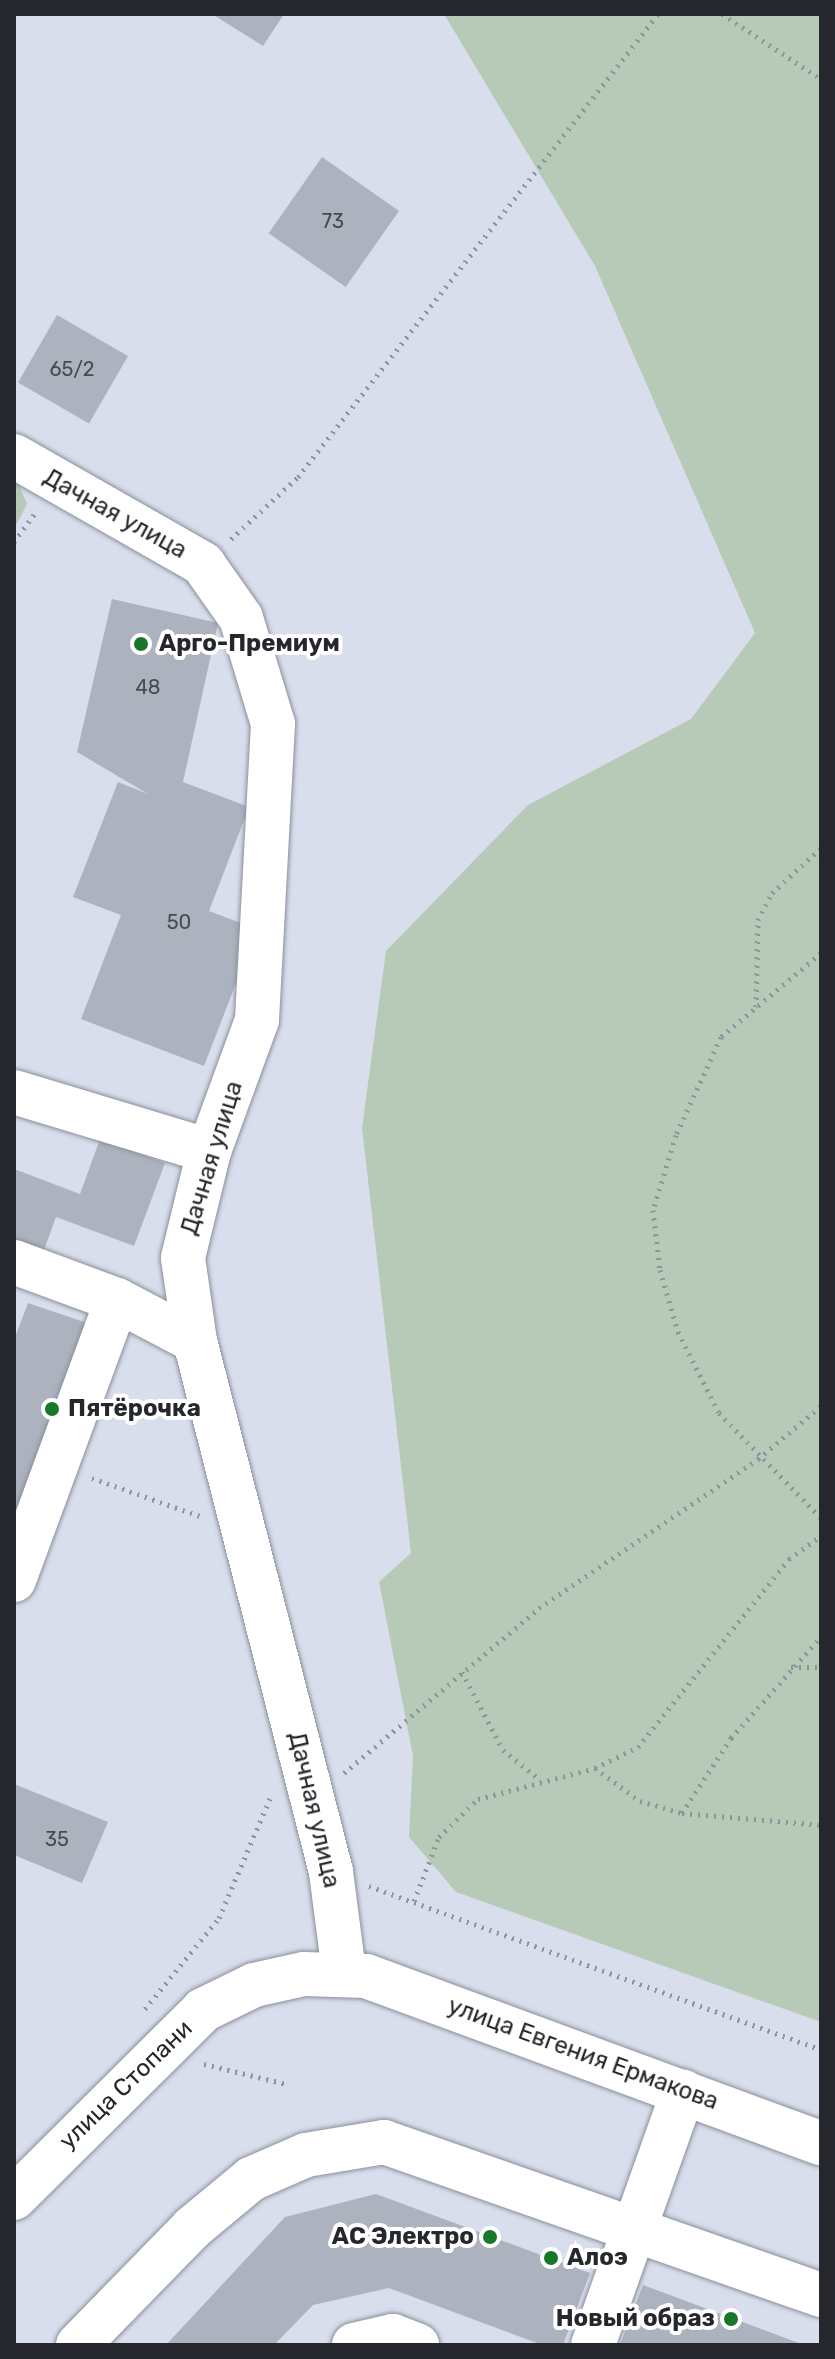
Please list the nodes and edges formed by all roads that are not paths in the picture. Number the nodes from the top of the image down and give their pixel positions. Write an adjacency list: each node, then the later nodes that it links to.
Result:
1 (14, 456): 3 (street, Дачная улица)
2 (14, 1092): 3 (street)
3 (209, 1151): 6 (street, Дачная улица)
4 (14, 1262): 5 (street)
5 (117, 1300): 6 (street); 7 (street)
6 (195, 1341): 8 (street, Дачная улица)
7 (14, 1580)
8 (344, 1972): 9 (street, улица Евгения Ермакова); 11 (street, улица Стопани)
9 (683, 2092): 10 (street, улица Евгения Ермакова); 12 (street)
10 (821, 2143)
11 (14, 2198)
12 (635, 2226): 13 (street); 14 (street); 17 (street)
13 (821, 2295)
14 (78, 2345)
15 (354, 2345): 16 (street)
16 (417, 2345)
17 (593, 2345)

